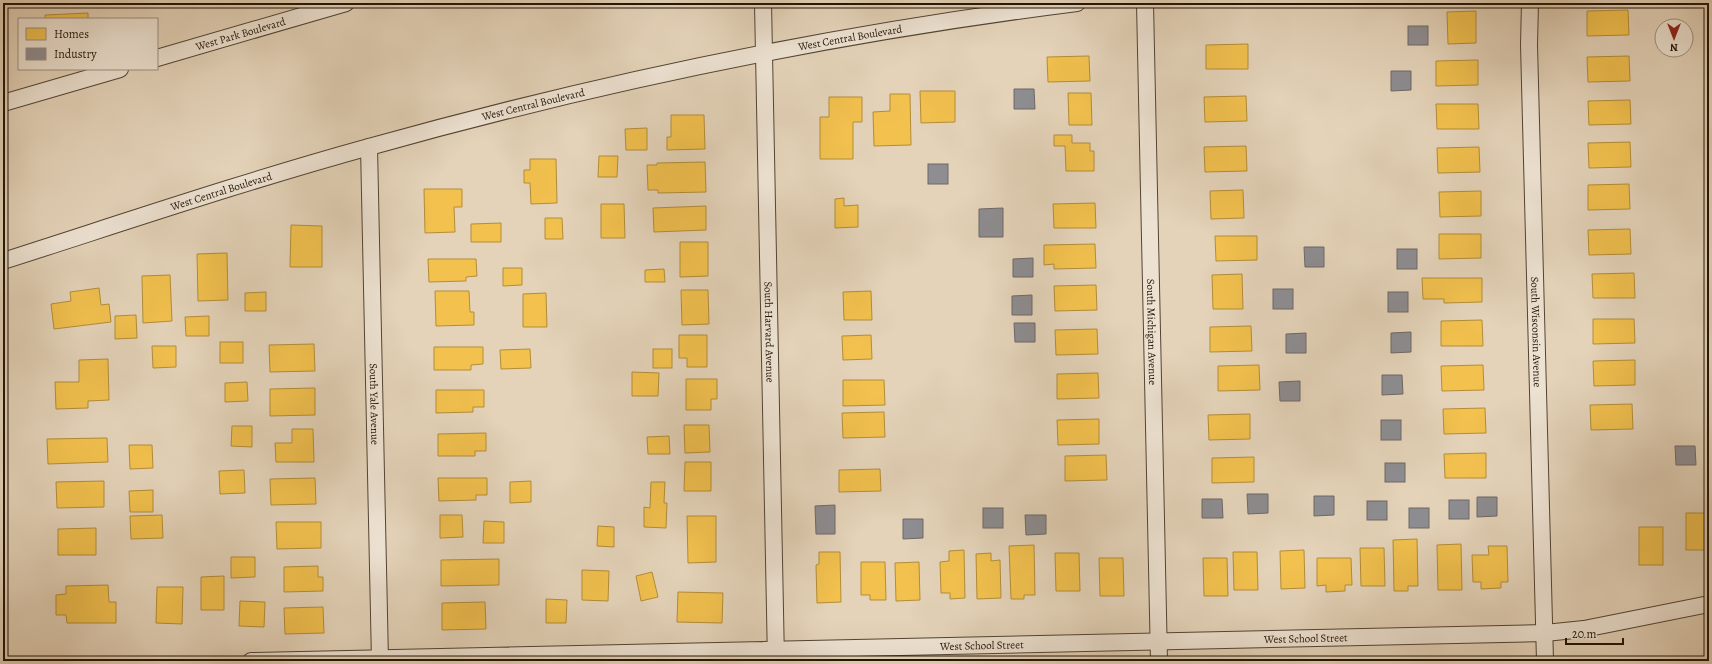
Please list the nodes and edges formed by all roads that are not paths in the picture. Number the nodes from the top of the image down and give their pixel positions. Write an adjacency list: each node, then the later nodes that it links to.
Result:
1 (346, 3): 7 (street, West Park Boulevard)
2 (763, 3): 6 (street, South Harvard Avenue)
3 (1077, 3): 6 (street, West Central Boulevard)
4 (1145, 3): 14 (street, South Michigan Avenue)
5 (1530, 3): 13 (street, South Wisconsin Avenue)
6 (764, 54): 10 (street, West Central Boulevard); 15 (street, South Harvard Avenue)
7 (158, 58)
8 (117, 70): 9 (street)
9 (3, 103)
10 (369, 147): 11 (street, West Central Boulevard); 16 (street, South Yale Avenue)
11 (3, 261)
12 (1709, 604): 13 (street, West School Street)
13 (1545, 633): 14 (street, West School Street); 19 (street, South Wisconsin Avenue)
14 (1158, 641): 15 (street, West School Street); 18 (street, South Michigan Avenue)
15 (776, 655): 16 (street, West School Street)
16 (380, 660): 17 (street, West School Street)
17 (251, 661)
18 (1159, 661)
19 (1545, 661)

